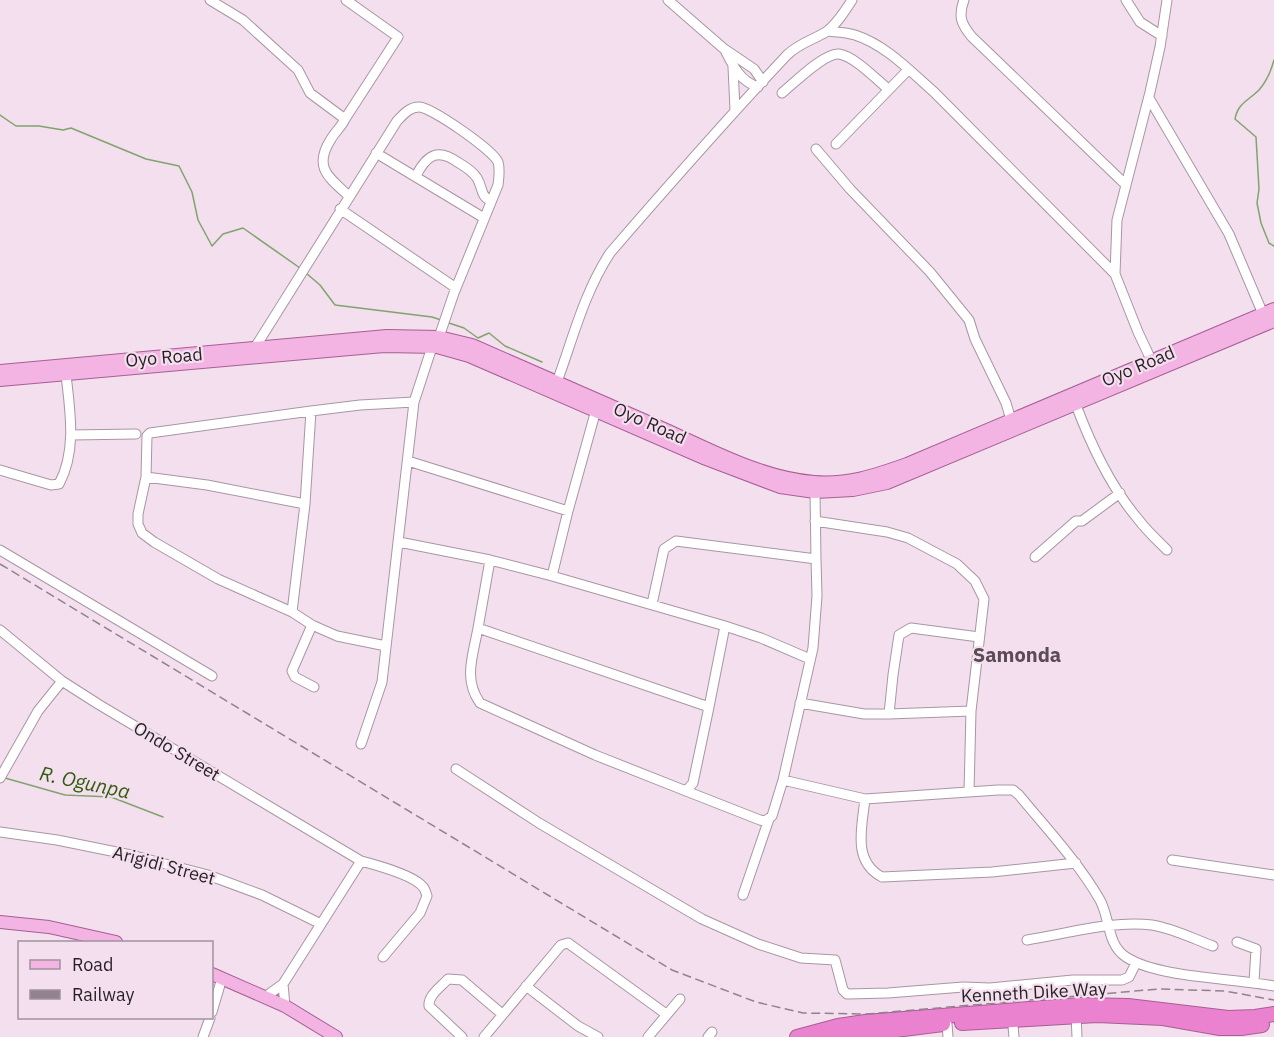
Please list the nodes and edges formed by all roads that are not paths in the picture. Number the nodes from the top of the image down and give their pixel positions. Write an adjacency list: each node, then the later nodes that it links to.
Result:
1 (210, 0): 20 (street)
2 (346, 0): 20 (street)
3 (668, 0): 10 (street)
4 (852, 0): 8 (street)
5 (964, 0): 25 (street)
6 (1126, 0): 9 (street)
7 (1167, 0): 9 (street)
8 (827, 31): 13 (street); 14 (street)
9 (1162, 36): 18 (street)
10 (723, 48): 11 (street); 12 (street)
11 (744, 62): 14 (street); 15 (street)
12 (733, 67): 15 (street); 19 (street)
13 (908, 70): 16 (street); 30 (street)
14 (772, 73): 15 (street)
15 (760, 85): 19 (street)
16 (888, 89): 17 (street); 21 (street)
17 (782, 93)
18 (1149, 98): 25 (street); 32 (street)
19 (735, 110): 40 (street)
20 (345, 119): 26 (street)
21 (836, 144)
22 (816, 149): 45 (street)
23 (376, 153): 24 (street); 26 (street); 27 (street)
24 (416, 177): 27 (street); 29 (street)
25 (1126, 185): 30 (street)
26 (349, 196): 28 (street)
27 (491, 201): 29 (street)
28 (340, 209): 31 (street); 34 (street)
29 (484, 218): 31 (street)
30 (1115, 274): 35 (street)
31 (456, 288): 33 (street)
32 (1270, 315): 35 (main road, Oyo Road)
33 (436, 342): 34 (main road, Oyo Road); 36 (main road, Oyo Road); 40 (main road, Oyo Road); 41 (street); 43 (main road, Oyo Road)
34 (254, 349): 36 (main road, Oyo Road)
35 (1154, 365): 42 (main road, Oyo Road); 45 (main road, Oyo Road)
36 (84, 368): 37 (main road, Oyo Road); 38 (main road, Oyo Road)
37 (0, 371)
38 (66, 375): 39 (main road, Oyo Road); 47 (street)
39 (0, 380)
40 (557, 382): 45 (main road, Oyo Road)
41 (414, 402): 44 (street); 48 (street)
42 (1076, 405): 51 (main road, Oyo Road); 52 (street)
43 (596, 410): 51 (main road, Oyo Road); 54 (street)
44 (311, 411): 50 (street); 53 (street)
45 (1011, 420)
46 (136, 434): 47 (street)
47 (71, 435): 49 (street)
48 (408, 461): 54 (street); 56 (street)
49 (0, 470)
50 (146, 477): 53 (street); 64 (street)
51 (815, 492): 55 (street)
52 (1120, 493): 58 (street); 59 (street)
53 (305, 504): 64 (street)
54 (568, 511): 62 (street)
55 (814, 521): 60 (street); 69 (street)
56 (399, 542): 61 (street); 70 (street)
57 (0, 550): 72 (street)
58 (1167, 550)
59 (1035, 557)
60 (816, 559): 63 (street); 71 (street)
61 (490, 560): 62 (street); 67 (street)
62 (552, 576): 63 (street)
63 (651, 604): 66 (street)
64 (292, 612): 65 (street)
65 (312, 625): 70 (street); 74 (street)
66 (725, 626): 71 (street); 76 (street)
67 (478, 628): 76 (street); 83 (street)
68 (0, 630): 73 (street, Ondo Street)
69 (979, 637): 77 (street); 78 (street)
70 (386, 646): 79 (street)
71 (810, 660): 75 (street)
72 (212, 676)
73 (62, 681): 81 (street); 89 (street, Ondo Street)
74 (314, 687)
75 (800, 703): 78 (street); 82 (street)
76 (709, 707): 83 (street)
77 (971, 711): 78 (street); 84 (street)
78 (889, 714)
79 (361, 744)
80 (456, 769): 101 (street)
81 (0, 778)
82 (783, 780): 85 (street); 86 (street)
83 (686, 791): 86 (street)
84 (969, 792): 85 (street); 90 (street)
85 (865, 798): 90 (street)
86 (769, 819): 92 (street)
87 (0, 832): 94 (street, Arigidi Street)
88 (1172, 860): 91 (street)
89 (361, 861): 94 (street); 100 (street, Ondo Street)
90 (1076, 864): 95 (street)
91 (1274, 875)
92 (743, 895)
93 (0, 922): 97 (main road)
94 (321, 924): 104 (street)
95 (1108, 927): 96 (street); 99 (street); 101 (street)
96 (1027, 940)
97 (112, 941)
98 (1237, 942): 103 (street)
99 (1213, 946)
100 (383, 957)
101 (1136, 963): 103 (street)
102 (217, 976): 107 (main road); 109 (street)
103 (1254, 982): 106 (street)
104 (283, 984): 107 (street); 110 (street)
105 (526, 986): 111 (street); 112 (street); 125 (street)
106 (1274, 986)
107 (265, 997): 110 (main road)
108 (680, 999): 112 (street)
109 (213, 1005)
110 (285, 1006): 122 (main road)
111 (502, 1014): 123 (street); 124 (street)
112 (666, 1014): 126 (street)
113 (1274, 1014): 114 (highway, Kenneth Dike Way)
114 (1012, 1015): 115 (highway, Kenneth Dike Way); 118 (highway, Kenneth Dike Way); 119 (highway, Kenneth Dike Way); 129 (street)
115 (1076, 1015): 117 (highway, Kenneth Dike Way); 130 (street)
116 (209, 1019): 121 (street)
117 (1274, 1022)
118 (947, 1030): 120 (highway, Kenneth Dike Way)
119 (817, 1034): 127 (highway, Kenneth Dike Way)
120 (880, 1035): 128 (highway, Kenneth Dike Way)
121 (203, 1037)
122 (336, 1037)
123 (462, 1037)
124 (484, 1037)
125 (598, 1037)
126 (648, 1037)
127 (797, 1037)
128 (832, 1037)
129 (1014, 1037)
130 (1077, 1037)

